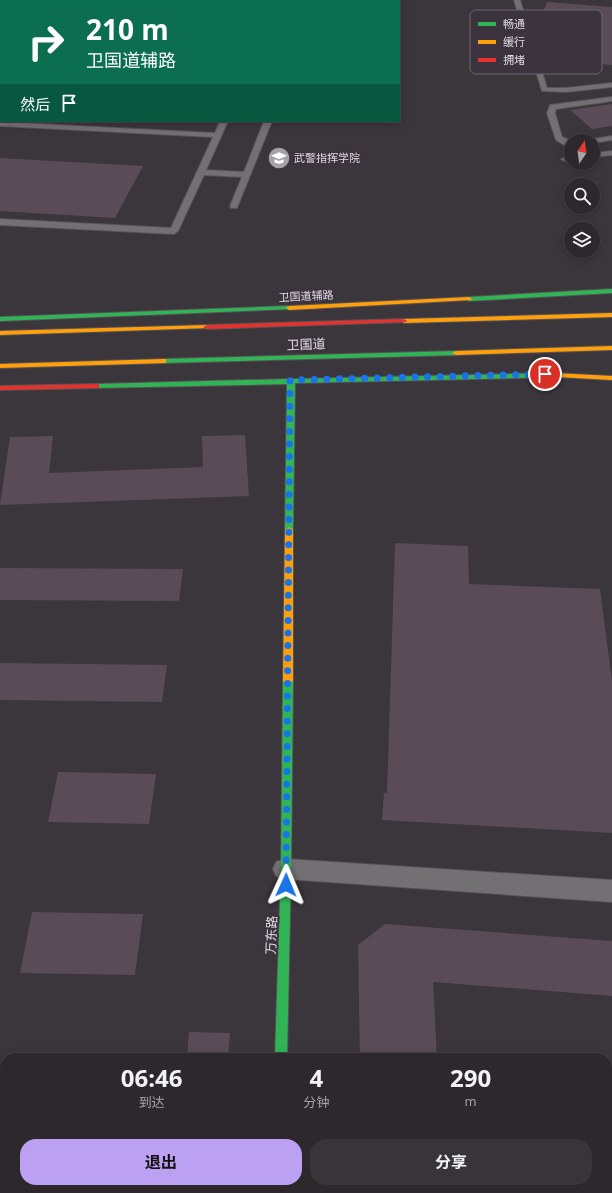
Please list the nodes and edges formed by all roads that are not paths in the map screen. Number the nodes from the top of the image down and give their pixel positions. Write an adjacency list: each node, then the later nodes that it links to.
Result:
1 (517, 0): 2 (lane)
2 (520, 10)
3 (539, 74): 4 (lane)
4 (612, 85)
5 (612, 99): 12 (lane)
6 (224, 122): 9 (lane)
7 (268, 122): 16 (lane)
8 (0, 124): 9 (lane)
9 (218, 135): 15 (lane)
10 (612, 138): 11 (lane)
11 (600, 140)
12 (564, 141)
13 (612, 153): 14 (lane)
14 (600, 154)
15 (201, 172): 16 (lane); 18 (lane)
16 (247, 175): 17 (lane)
17 (234, 206)
18 (0, 222)
19 (612, 291): 23 (main road, 卫国道辅路)
20 (612, 308): 22 (main road)
21 (612, 315): 22 (main road, 卫国道)
22 (504, 318): 24 (main road, 卫国道)
23 (0, 319)
24 (0, 333)
25 (612, 350): 26 (main road, 卫国道)
26 (0, 366)
27 (612, 378): 28 (main road)
28 (290, 380): 29 (main road); 30 (main road, 万东路)
29 (0, 388)
30 (286, 869): 31 (street); 32 (main road, 万东路)
31 (612, 892)
32 (280, 1053)

